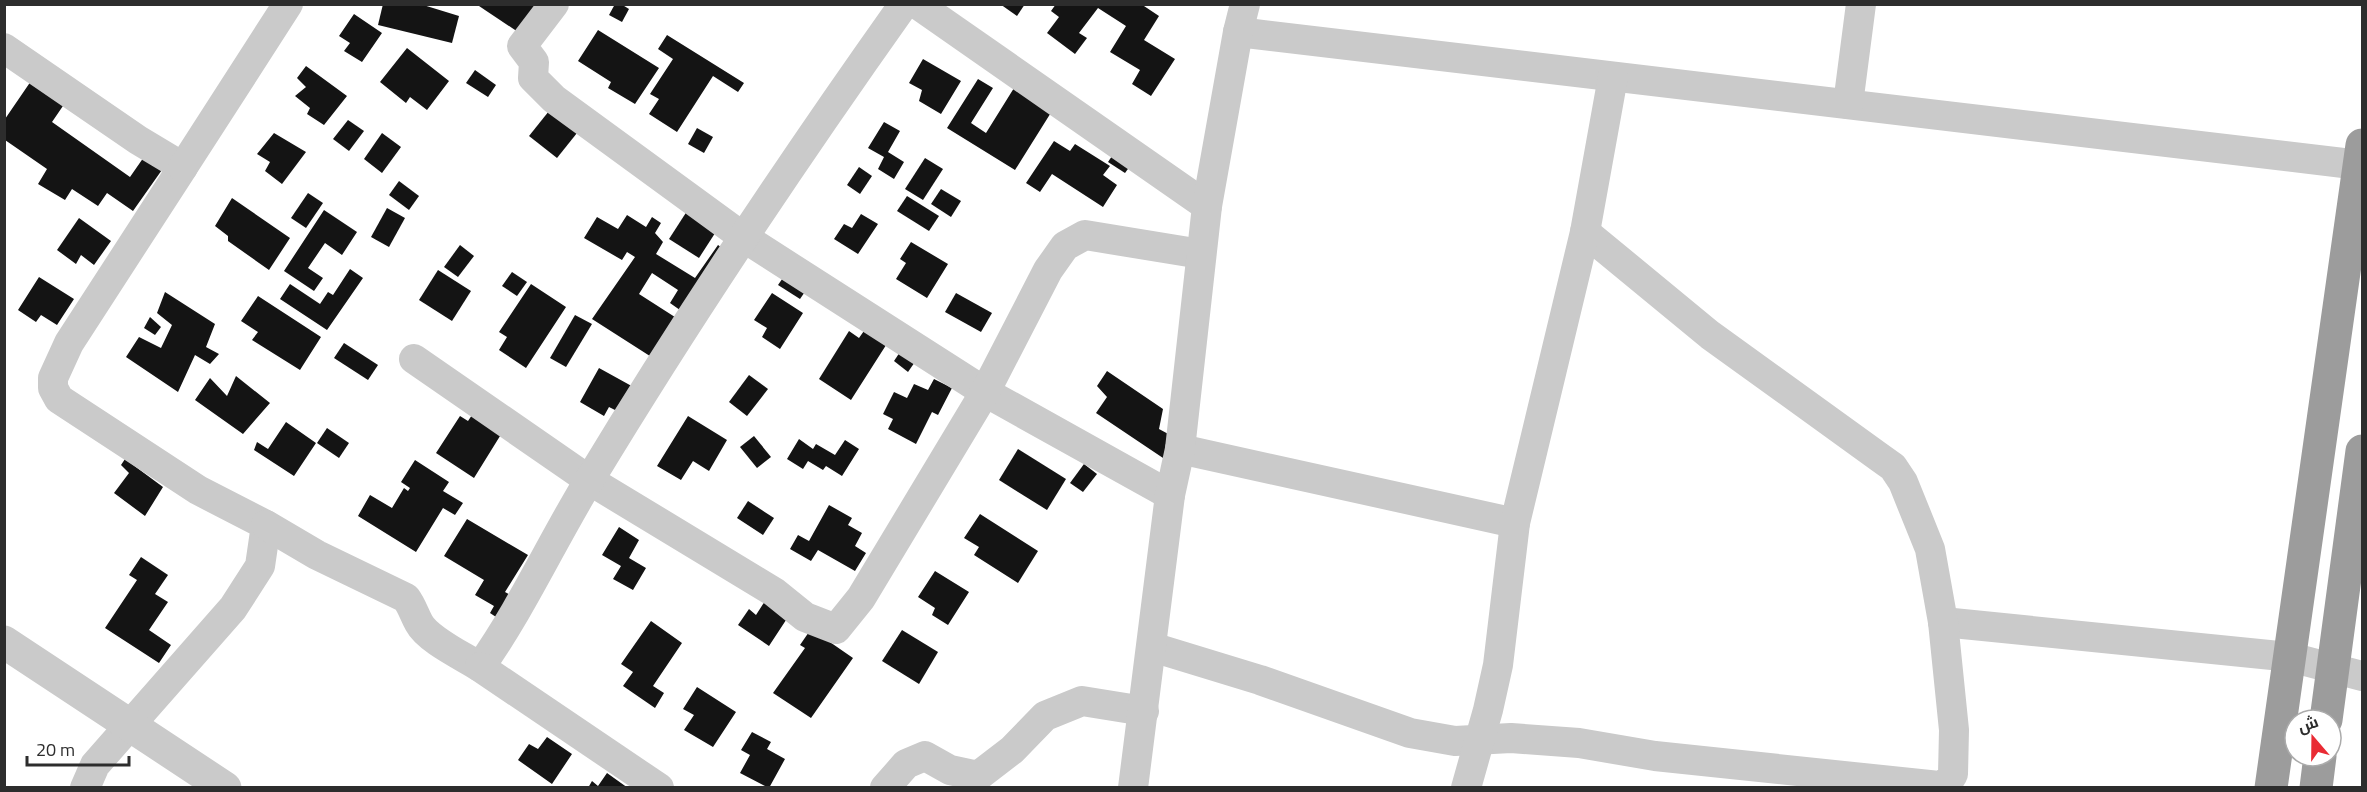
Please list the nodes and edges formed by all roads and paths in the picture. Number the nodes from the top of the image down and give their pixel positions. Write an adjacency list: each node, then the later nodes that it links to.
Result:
1 (288, 4): 11 (street)
2 (554, 4): 14 (street)
3 (904, 4): 14 (street)
4 (917, 4): 12 (street)
5 (1861, 4): 9 (street)
6 (1242, 18): 8 (street); 12 (street)
7 (4, 48): 11 (street)
8 (1613, 77): 9 (street); 13 (street)
9 (1848, 104): 10 (street)
10 (2361, 155): 27 (highway)
11 (183, 167): 23 (street)
12 (1207, 206): 15 (street)
13 (1585, 232): 22 (street); 24 (street)
14 (743, 237): 17 (street); 20 (street)
15 (1201, 254): 17 (street); 18 (street)
16 (414, 359): 20 (street)
17 (985, 392): 20 (street); 21 (street)
18 (1180, 449): 21 (street); 22 (street)
19 (2362, 451): 29 (highway)
20 (590, 480): 28 (street)
21 (1170, 495): 26 (street)
22 (1515, 523): 33 (street)
23 (266, 525): 28 (street); 32 (street)
24 (1942, 622): 27 (street); 33 (street)
25 (4, 642): 32 (street)
26 (1152, 647): 31 (street); 33 (street)
27 (2290, 657): 29 (street); 41 (highway)
28 (480, 667): 37 (street)
29 (2348, 672): 30 (highway)
30 (2332, 708)
31 (1144, 711): 38 (street); 39 (street)
32 (130, 724): 35 (street); 36 (street)
33 (1480, 740): 40 (street)
34 (2318, 768): 42 (highway)
35 (85, 788)
36 (225, 788)
37 (659, 788)
38 (885, 788)
39 (1134, 788)
40 (1466, 788)
41 (2271, 788)
42 (2316, 788)

